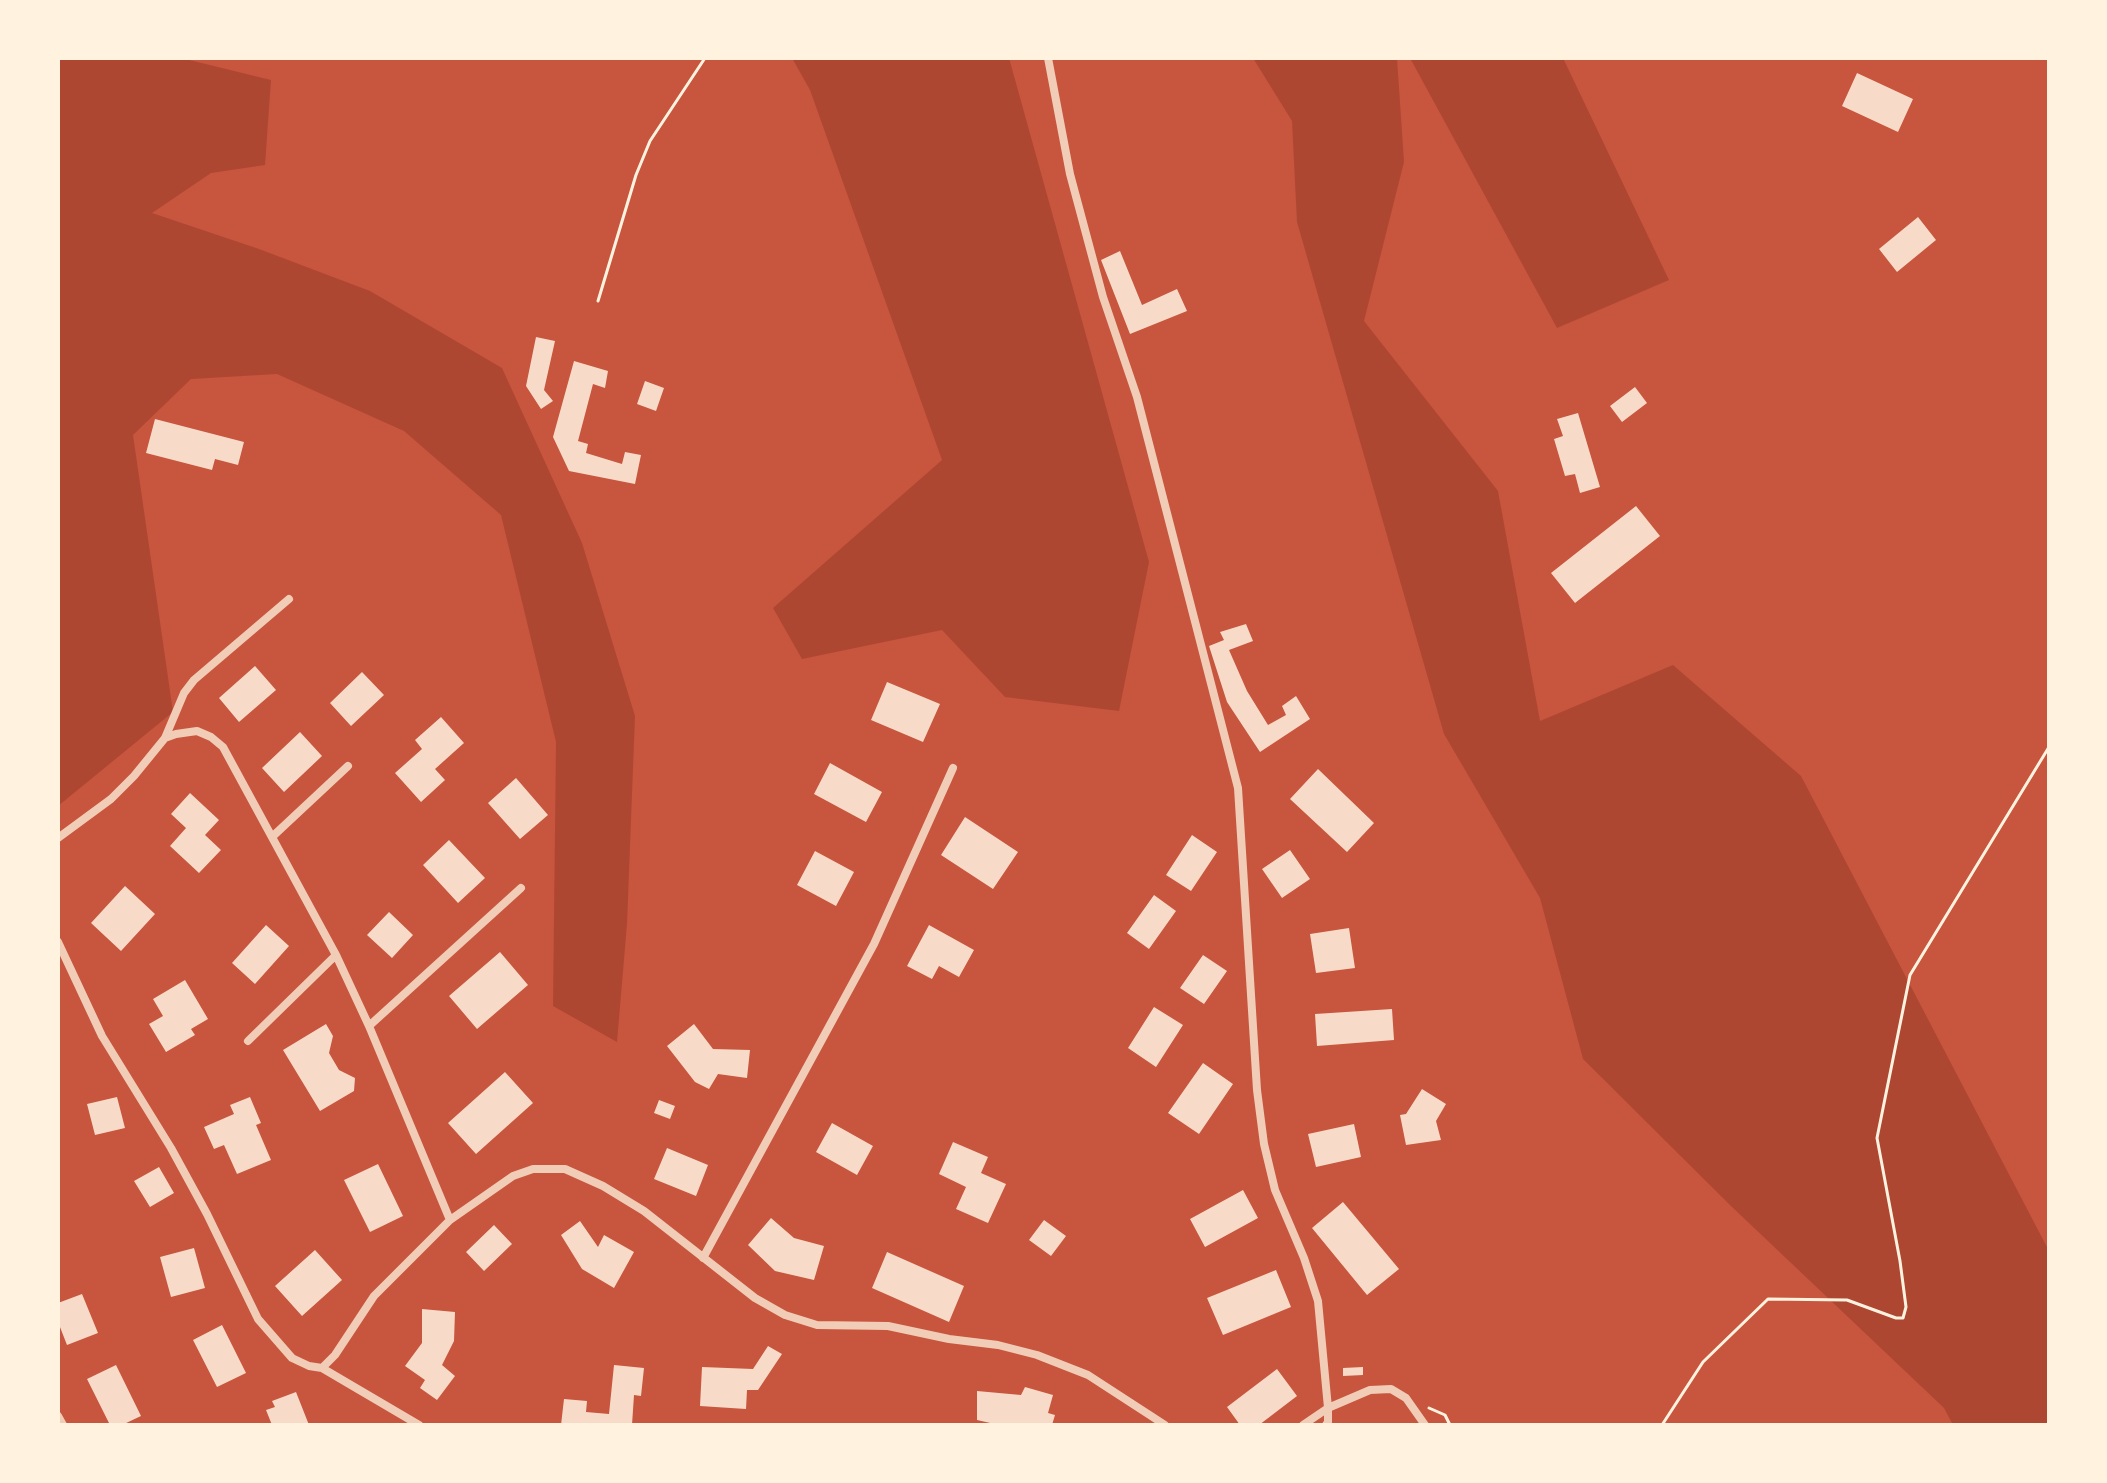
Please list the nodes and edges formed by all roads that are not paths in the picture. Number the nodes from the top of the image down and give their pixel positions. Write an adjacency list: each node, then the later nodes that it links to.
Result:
1 (1048, 58): 16 (street)
2 (289, 599): 3 (street)
3 (165, 738): 6 (street); 7 (street)
4 (348, 766): 6 (street)
5 (953, 768): 14 (street)
6 (272, 837): 10 (street)
7 (58, 838)
8 (521, 888): 11 (street)
9 (58, 942): 15 (street)
10 (336, 955): 11 (street); 12 (street)
11 (369, 1026): 13 (street)
12 (248, 1041)
13 (450, 1220): 14 (street); 15 (street)
14 (703, 1258): 20 (street)
15 (322, 1368): 19 (street)
16 (1328, 1408): 21 (street); 22 (street); 23 (street)
17 (58, 1416): 18 (street)
18 (63, 1425)
19 (419, 1425)
20 (1165, 1425)
21 (1303, 1425)
22 (1326, 1425)
23 (1425, 1425)

